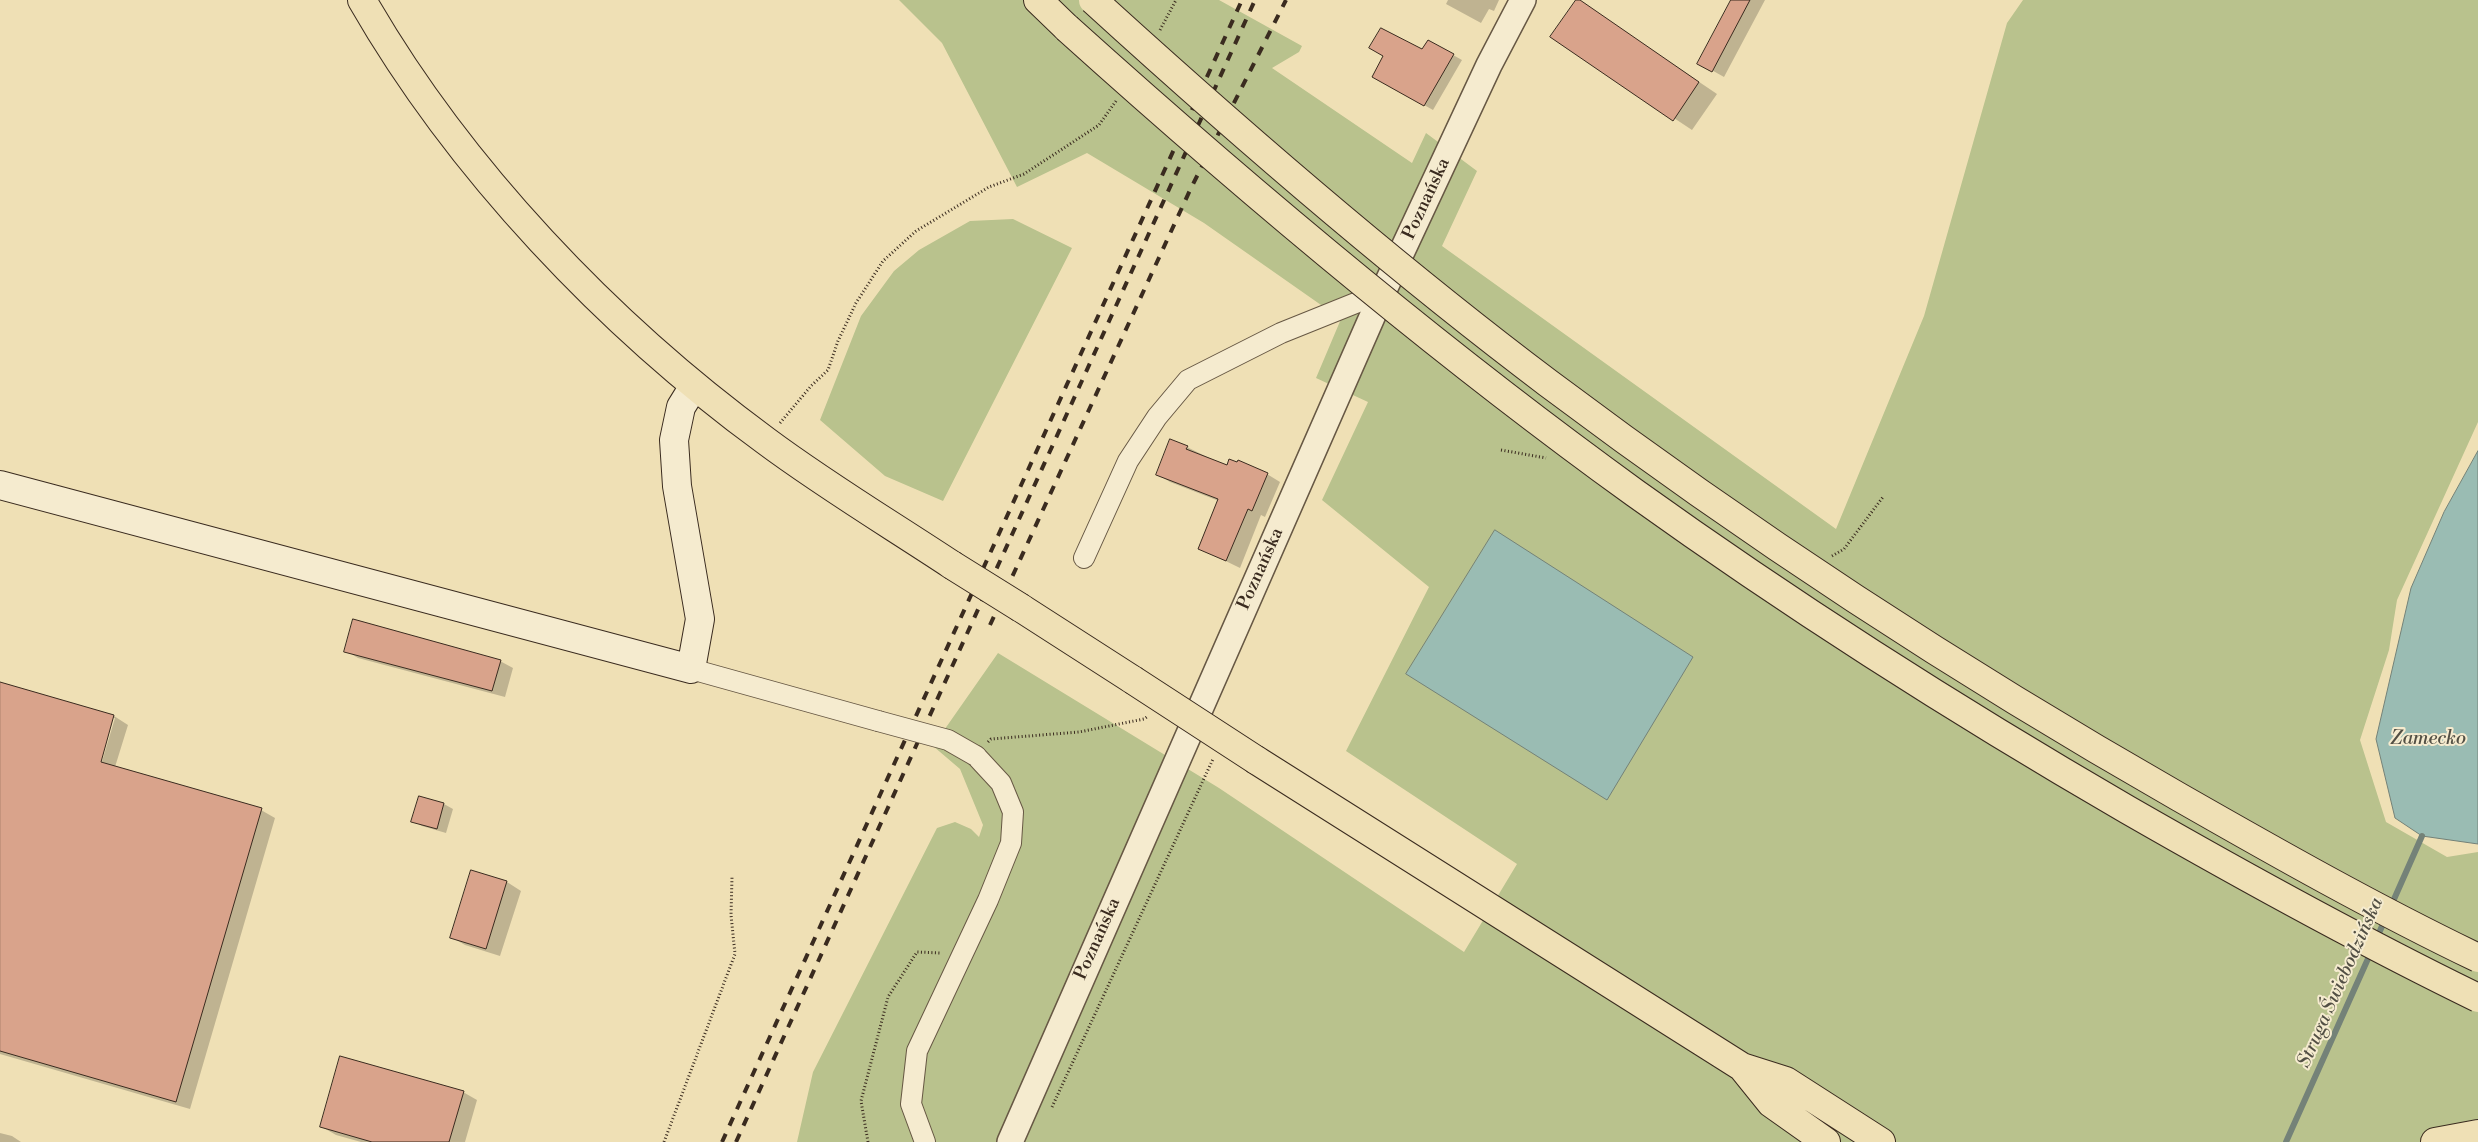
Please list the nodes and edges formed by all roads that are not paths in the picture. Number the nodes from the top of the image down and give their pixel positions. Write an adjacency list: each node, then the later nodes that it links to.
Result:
1 (362, 0): 6 (main road)
2 (1038, 0): 11 (main road, bridge)
3 (1093, 0): 10 (main road, bridge)
4 (1523, 0): 5 (street, Poznańska)
5 (1384, 292): 8 (street); 15 (street, Poznańska)
6 (694, 386): 9 (main road); 12 (main road, bridge)
7 (0, 485): 9 (main road)
8 (1084, 558)
9 (691, 669): 14 (street, bridge)
10 (2478, 958)
11 (2478, 998)
12 (1742, 1067): 16 (main road); 17 (main road)
13 (2478, 1134): 18 (main road)
14 (925, 1142)
15 (1010, 1142)
16 (1826, 1142)
17 (1881, 1142)
18 (2435, 1142)

